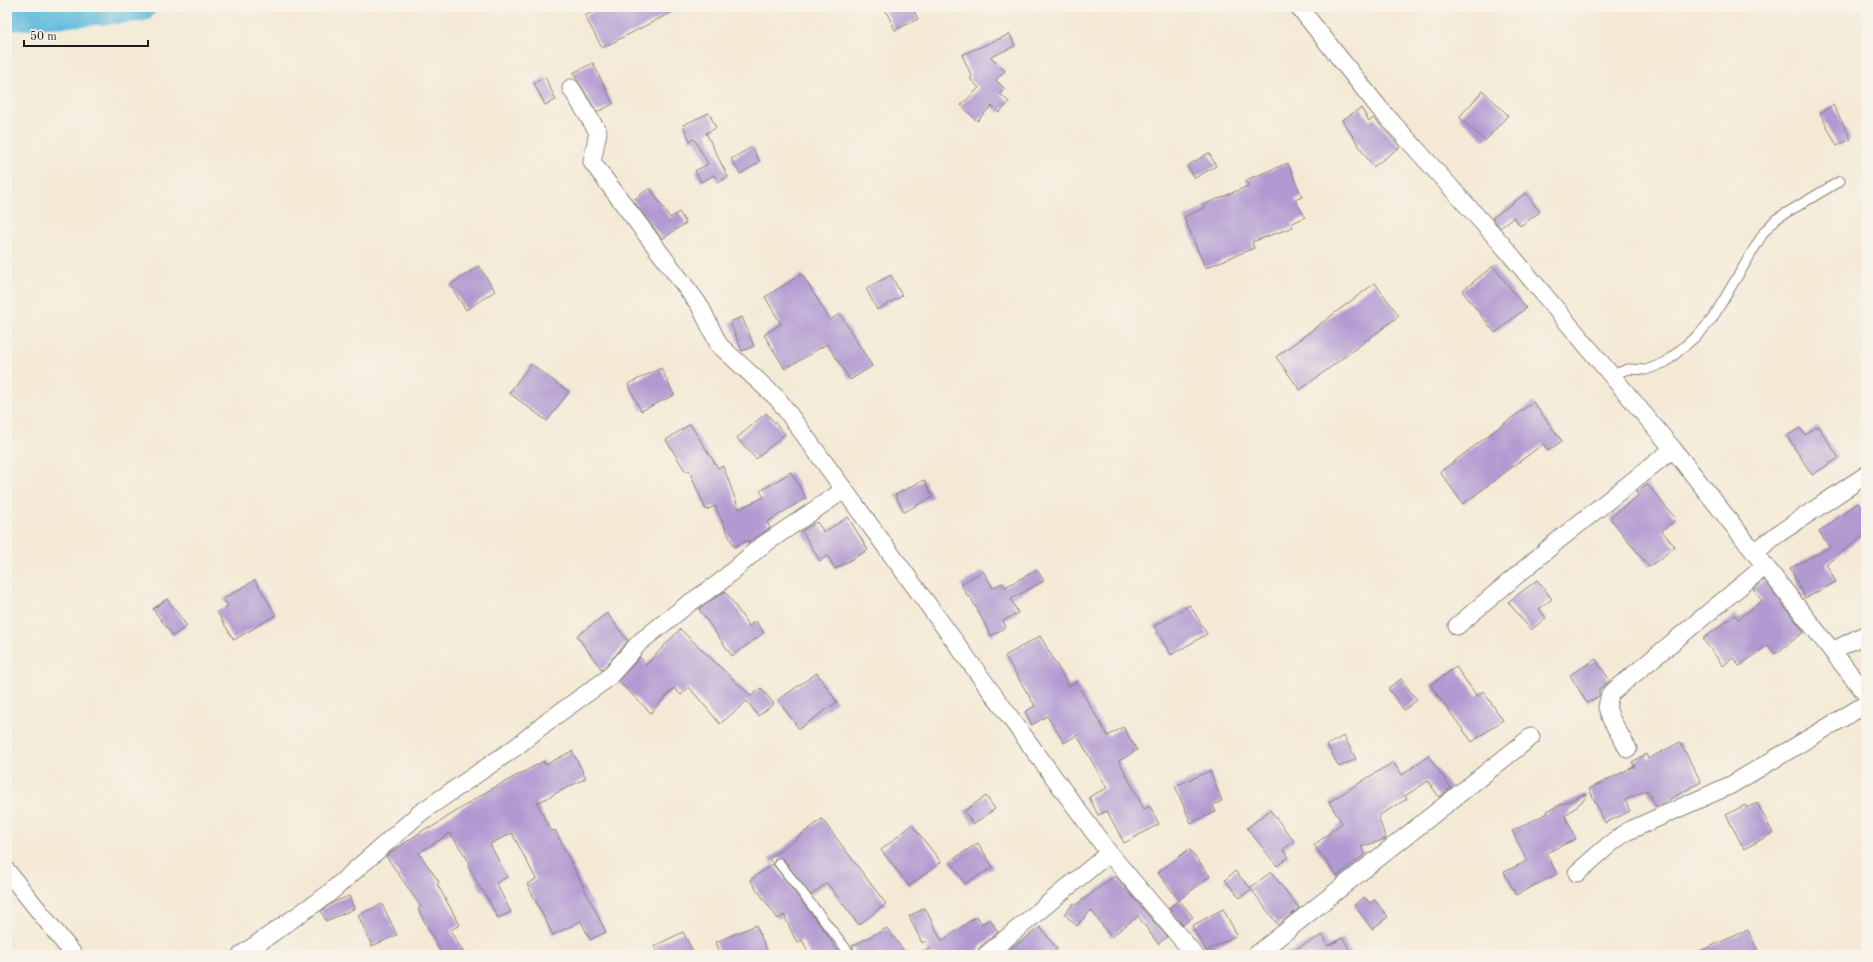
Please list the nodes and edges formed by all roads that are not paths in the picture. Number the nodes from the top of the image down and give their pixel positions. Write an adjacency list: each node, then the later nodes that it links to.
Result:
1 (1299, 7): 4 (street)
2 (571, 88): 7 (street)
3 (1840, 181): 4 (lane)
4 (1612, 375): 5 (street)
5 (1673, 449): 8 (street); 10 (street)
6 (1866, 475): 8 (street)
7 (844, 490): 17 (street); 22 (street)
8 (1755, 552): 9 (street)
9 (1765, 566): 12 (street); 16 (street)
10 (1457, 626)
11 (1866, 634): 12 (street)
12 (1832, 651): 13 (street)
13 (1866, 694)
14 (1866, 704): 19 (street)
15 (1531, 737): 26 (street)
16 (1628, 749)
17 (1110, 853): 24 (street); 25 (street)
18 (779, 862): 23 (lane)
19 (1578, 874)
20 (9, 878): 21 (street)
21 (74, 955)
22 (241, 955)
23 (851, 955)
24 (986, 955)
25 (1195, 955)
26 (1256, 955)

